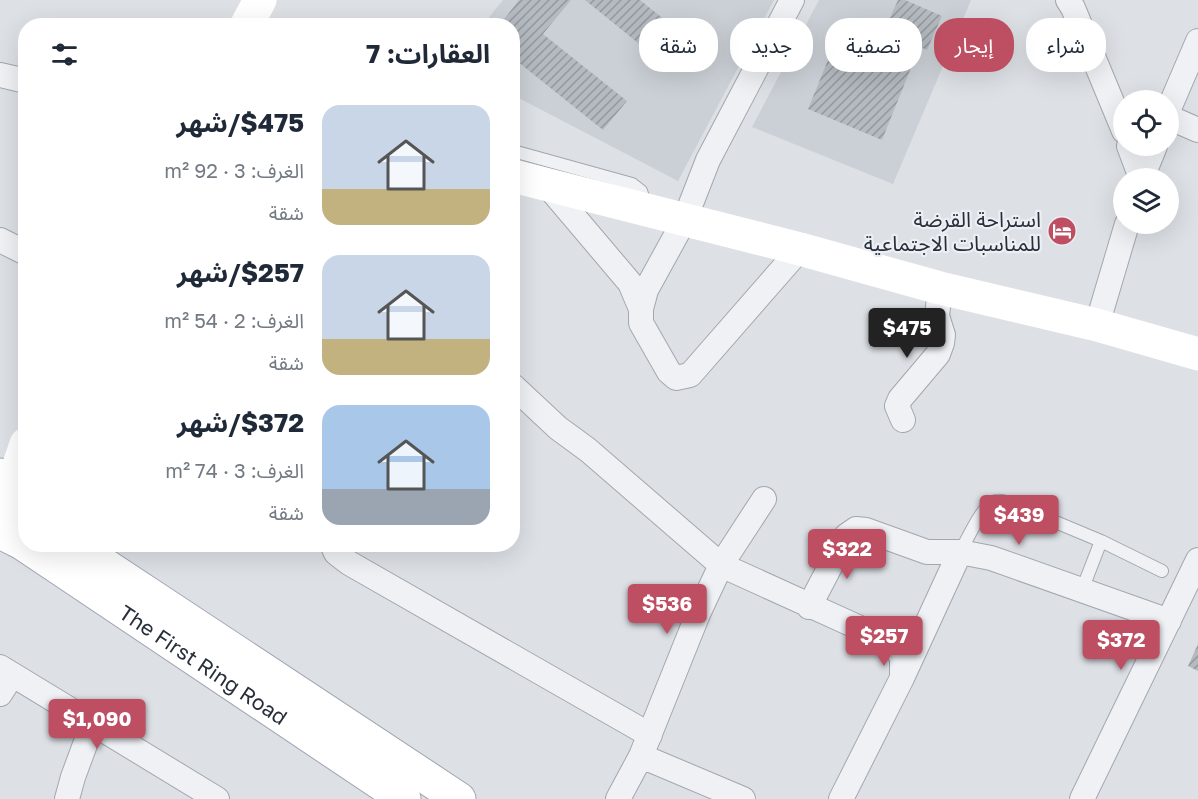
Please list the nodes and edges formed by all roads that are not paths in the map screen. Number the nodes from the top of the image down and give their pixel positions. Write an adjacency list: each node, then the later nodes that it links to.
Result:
1 (260, 0): 4 (main road)
2 (792, 0): 16 (street)
3 (1068, 0): 9 (street)
4 (250, 18)
5 (1198, 41): 8 (street)
6 (0, 75): 7 (street)
7 (18, 79)
8 (1177, 90)
9 (1113, 105)
10 (1179, 122): 11 (street)
11 (1198, 130)
12 (520, 153): 15 (lane)
13 (520, 178): 14 (main road)
14 (547, 185): 15 (main road); 22 (street)
15 (647, 210): 16 (main road)
16 (685, 219): 20 (main road); 22 (street)
17 (1124, 234): 23 (street)
18 (0, 240): 19 (street)
19 (18, 249)
20 (800, 249): 21 (main road); 22 (street)
21 (940, 288): 23 (main road); 26 (street)
22 (641, 309)
23 (1097, 325): 24 (main road)
24 (1198, 354)
25 (520, 393): 40 (street)
26 (903, 420)
27 (18, 434): 28 (main road)
28 (0, 452)
29 (18, 472): 30 (main road)
30 (10, 499)
31 (764, 499): 40 (street)
32 (0, 532): 33 (main road, The First Ring Road)
33 (18, 541)
34 (1101, 541): 38 (lane); 41 (lane); 42 (lane)
35 (35, 552): 51 (main road, The First Ring Road)
36 (86, 552): 52 (main road, The First Ring Road)
37 (336, 552): 48 (street)
38 (960, 552): 42 (street); 43 (street); 45 (street)
39 (1198, 560): 44 (street)
40 (721, 565): 43 (street); 48 (street)
41 (1162, 571)
42 (1082, 590): 44 (street)
43 (809, 607): 45 (street)
44 (1169, 621): 56 (street)
45 (902, 678): 55 (street)
46 (4, 679): 47 (street)
47 (93, 723): 49 (street); 50 (street)
48 (645, 746): 53 (street); 54 (street)
49 (68, 799)
50 (217, 799)
51 (404, 799)
52 (459, 799)
53 (618, 799)
54 (743, 799)
55 (841, 799)
56 (1082, 799)

